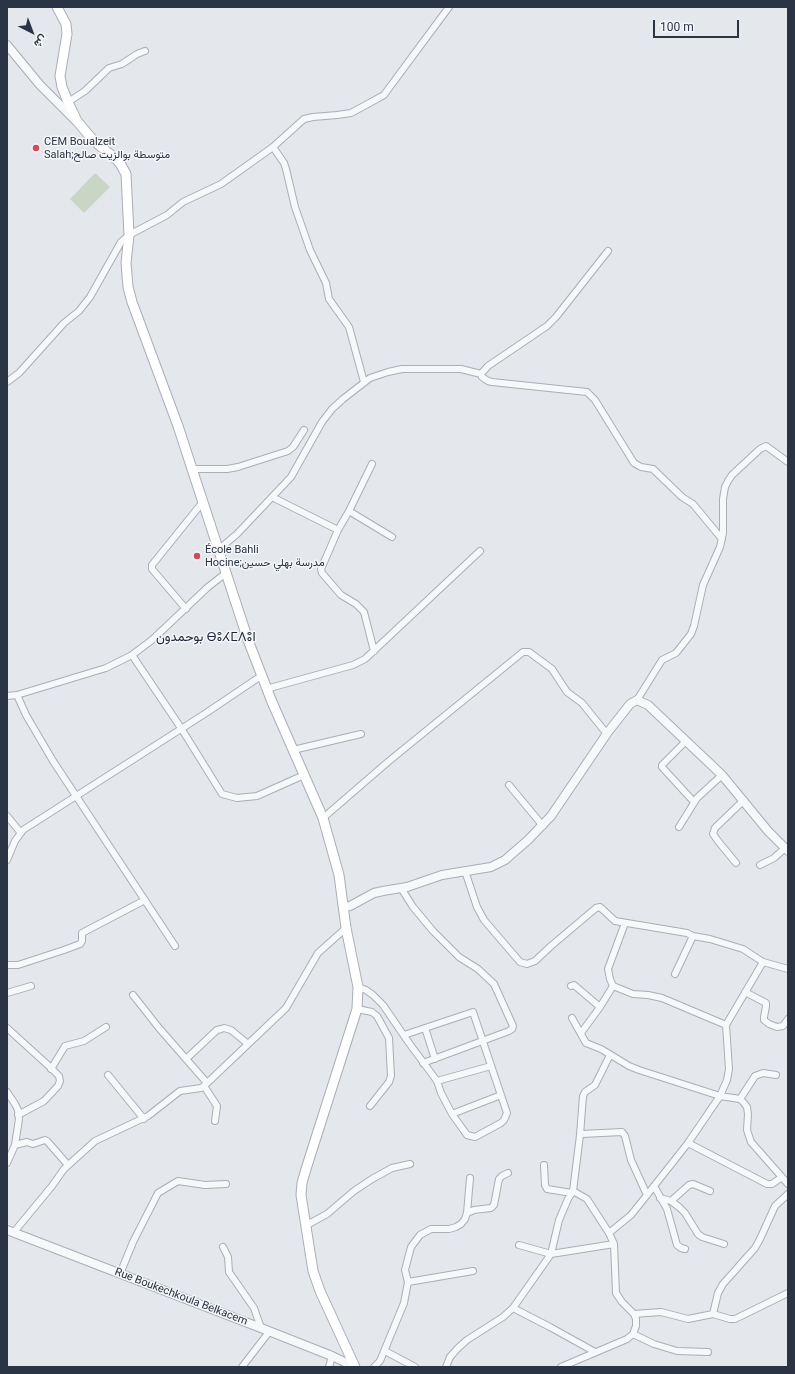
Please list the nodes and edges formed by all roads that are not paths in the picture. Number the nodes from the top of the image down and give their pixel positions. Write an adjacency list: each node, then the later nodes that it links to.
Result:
1 (57, 7): 5 (main road)
2 (449, 7): 7 (street)
3 (7, 45): 6 (street)
4 (145, 51): 5 (street)
5 (68, 102): 6 (main road)
6 (77, 121): 8 (main road)
7 (273, 147): 8 (street); 12 (street)
8 (129, 235): 11 (street); 16 (main road)
9 (608, 251): 10 (street)
10 (481, 374): 12 (street); 22 (street)
11 (7, 382)
12 (364, 382): 17 (street)
13 (304, 430): 16 (street)
14 (788, 462): 22 (street)
15 (372, 464): 19 (street)
16 (192, 469): 18 (main road)
17 (272, 497): 20 (street); 23 (street)
18 (202, 503): 23 (main road); 26 (street)
19 (349, 511): 20 (street); 21 (street)
20 (338, 530): 27 (street)
21 (392, 537)
22 (722, 539): 33 (street)
23 (218, 550): 25 (main road)
24 (480, 550): 27 (street)
25 (226, 573): 26 (street); 29 (main road)
26 (186, 609): 28 (street)
27 (374, 651): 30 (street)
28 (132, 655): 31 (street); 34 (street)
29 (261, 676): 30 (main road); 34 (street)
30 (266, 688): 38 (main road)
31 (17, 695): 32 (street); 42 (street)
32 (7, 696)
33 (637, 700): 36 (street); 37 (street)
34 (181, 728): 39 (street); 42 (street)
35 (361, 734): 38 (street)
36 (607, 734): 46 (street); 47 (street)
37 (686, 741): 40 (street); 44 (street)
38 (293, 750): 39 (main road)
39 (304, 774): 46 (main road)
40 (722, 775): 43 (street); 44 (street)
41 (509, 785): 47 (street)
42 (76, 796): 49 (street); 56 (street)
43 (744, 800): 50 (street); 52 (street)
44 (694, 802): 48 (street)
45 (7, 816): 49 (street)
46 (323, 818): 57 (main road)
47 (543, 826): 54 (street)
48 (679, 826)
49 (21, 833): 51 (street)
50 (786, 849): 53 (street)
51 (7, 860)
52 (736, 863)
53 (760, 864)
54 (465, 871): 55 (street); 58 (street)
55 (401, 888): 57 (street); 83 (street)
56 (145, 900): 61 (street); 63 (street)
57 (344, 907): 59 (main road)
58 (625, 923): 60 (street); 68 (street)
59 (346, 928): 69 (main road); 84 (street)
60 (694, 936): 62 (street); 65 (street)
61 (175, 946)
62 (763, 962): 64 (street); 70 (street)
63 (7, 965)
64 (788, 969)
65 (675, 974)
66 (31, 986): 71 (street)
67 (571, 986): 73 (street)
68 (613, 986): 73 (street); 77 (street)
69 (358, 987): 74 (main road); 82 (street)
70 (745, 992): 76 (street); 77 (street)
71 (7, 993)
72 (133, 995): 86 (street)
73 (600, 1007): 81 (street)
74 (357, 1009): 99 (street); 124 (main road)
75 (572, 1018): 81 (street)
76 (788, 1019)
77 (726, 1025): 97 (street)
78 (106, 1027): 90 (street)
79 (7, 1028): 90 (street)
80 (425, 1028): 82 (street); 83 (street); 87 (street)
81 (581, 1033): 85 (street)
82 (404, 1035): 88 (street)
83 (483, 1040): 87 (street); 89 (street)
84 (248, 1044): 86 (street); 94 (street)
85 (610, 1055): 97 (street); 104 (street)
86 (186, 1059): 94 (street)
87 (435, 1059): 88 (street)
88 (424, 1063): 93 (street)
89 (491, 1066): 93 (street); 96 (street)
90 (52, 1069): 101 (street)
91 (776, 1074): 98 (street)
92 (108, 1075): 102 (street)
93 (437, 1081): 100 (street)
94 (205, 1084): 102 (street); 103 (street)
95 (7, 1092): 101 (street)
96 (501, 1095): 100 (street); 100 (street)
97 (720, 1096): 98 (street); 105 (street)
98 (740, 1099): 112 (street)
99 (370, 1106)
100 (452, 1114)
101 (18, 1115): 106 (street)
102 (144, 1118): 109 (street)
103 (215, 1121)
104 (580, 1135): 118 (street); 120 (street)
105 (688, 1143): 112 (street); 116 (street)
106 (16, 1145): 107 (street); 109 (street)
107 (7, 1163)
108 (410, 1164): 124 (street)
109 (68, 1165): 125 (street)
110 (544, 1165): 118 (street)
111 (508, 1173): 123 (street)
112 (782, 1177): 115 (street)
113 (470, 1178): 123 (street)
114 (226, 1184): 134 (street)
115 (788, 1184)
116 (654, 1186): 120 (street); 121 (street)
117 (710, 1191): 122 (street)
118 (572, 1192): 126 (street); 132 (street)
119 (788, 1194): 139 (street)
120 (647, 1195): 126 (street)
121 (660, 1198): 122 (street); 131 (street)
122 (671, 1201): 129 (street)
123 (467, 1213): 135 (street)
124 (305, 1226): 148 (main road)
125 (11, 1231): 134 (street, Rue Boukechkoula Belkacem)
126 (610, 1233): 128 (street)
127 (519, 1244): 132 (street)
128 (614, 1244): 132 (street); 138 (street)
129 (724, 1244)
130 (223, 1246): 140 (street)
131 (685, 1248)
132 (551, 1254): 137 (street)
133 (473, 1271): 135 (street)
134 (120, 1274): 140 (street, Rue Boukechkoula Belkacem)
135 (408, 1282): 142 (street)
136 (788, 1293): 139 (street)
137 (513, 1308): 143 (street); 151 (street)
138 (634, 1314): 139 (street); 141 (street)
139 (713, 1314)
140 (265, 1330): 145 (street, Rue Boukechkoula Belkacem); 146 (street)
141 (633, 1334): 143 (street); 144 (street)
142 (385, 1350): 149 (street); 150 (street)
143 (595, 1352): 152 (street)
144 (708, 1352)
145 (332, 1356): 147 (street); 148 (street, Rue Boukechkoula Belkacem)
146 (242, 1367)
147 (329, 1367)
148 (355, 1367)
149 (374, 1367)
150 (415, 1367)
151 (446, 1367)
152 (561, 1367)

